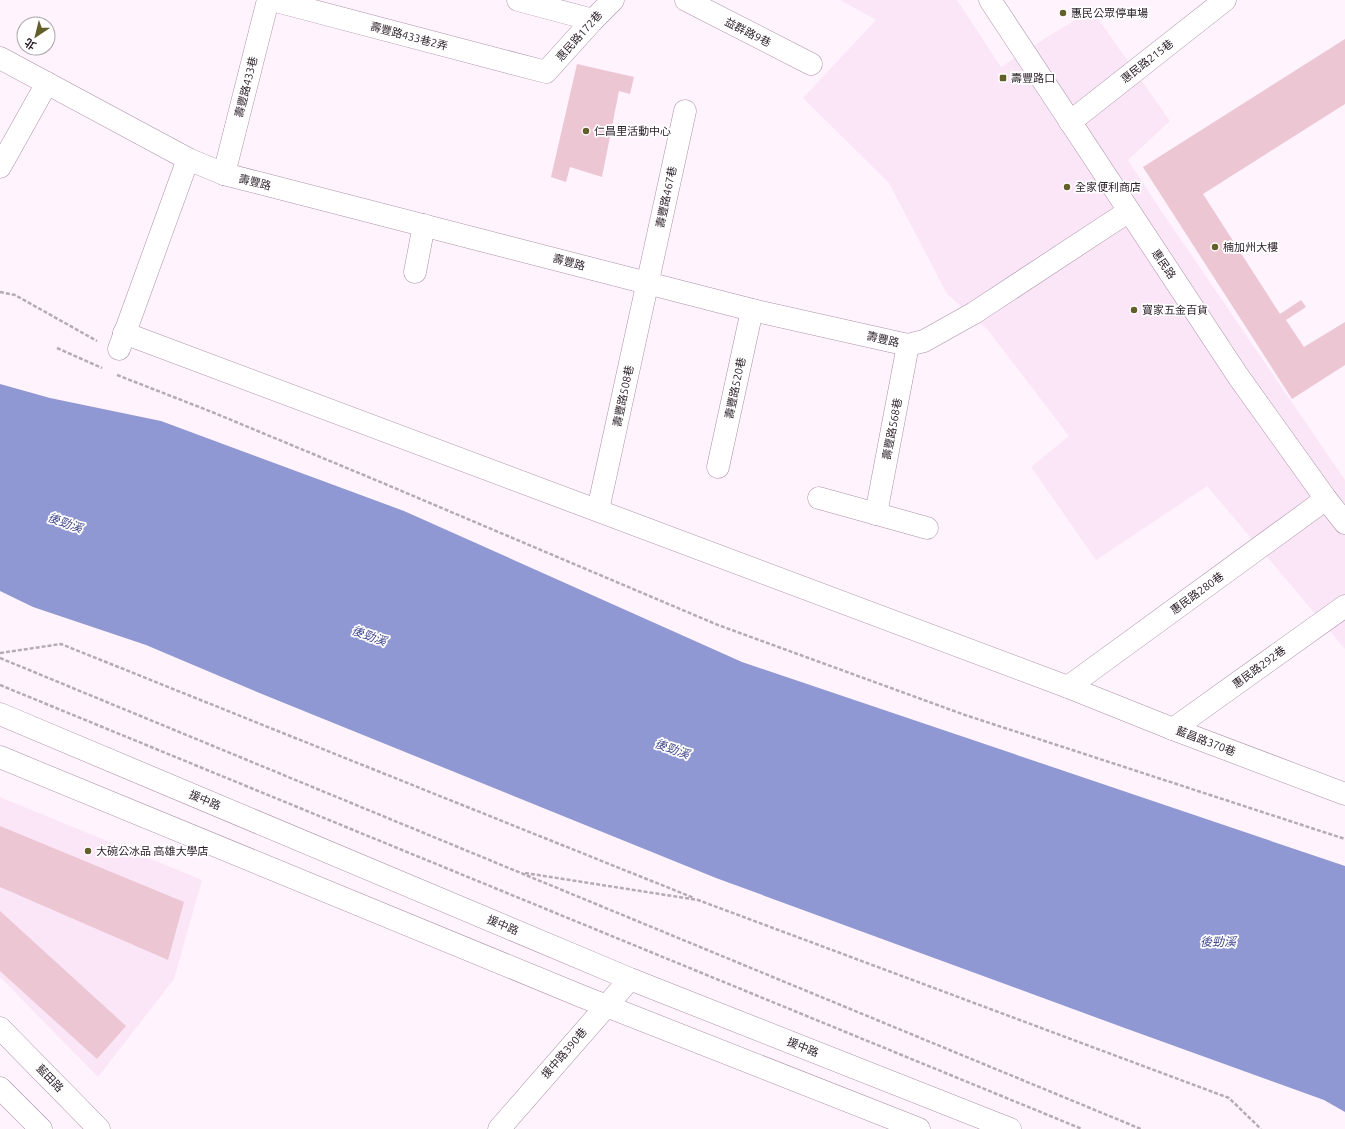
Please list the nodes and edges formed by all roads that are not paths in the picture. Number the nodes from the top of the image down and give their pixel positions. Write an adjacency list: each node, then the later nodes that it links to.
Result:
1 (268, 0): 17 (street, 壽豐路433巷)
2 (272, 0): 11 (street, 壽豐路433巷2弄)
3 (518, 0): 8 (street)
4 (612, 0): 8 (street, 惠民路172巷)
5 (686, 0): 10 (street, 益群路9巷)
6 (990, 0): 14 (street, 惠民路)
7 (1225, 0): 14 (street, 惠民路215巷)
8 (593, 20): 11 (street, 惠民路172巷)
9 (0, 58): 12 (street, 壽豐路)
10 (810, 64)
11 (546, 72)
12 (47, 83): 15 (street, 壽豐路); 16 (street)
13 (685, 111): 21 (street, 壽豐路467巷)
14 (1070, 122): 18 (street, 惠民路)
15 (188, 159): 17 (street, 壽豐路); 27 (street, 藍昌路370巷)
16 (0, 167)
17 (224, 174): 19 (street, 壽豐路)
18 (1129, 211): 23 (street, 壽豐路); 26 (street, 惠民路)
19 (424, 225): 20 (street); 21 (street, 壽豐路)
20 (415, 272)
21 (647, 283): 22 (street, 壽豐路); 27 (street, 壽豐路508巷)
22 (752, 310): 23 (street, 壽豐路); 24 (street, 壽豐路520巷)
23 (908, 345): 28 (street, 壽豐路568巷)
24 (718, 467)
25 (819, 498): 28 (street)
26 (1326, 499): 29 (street, 惠民路); 32 (street, 惠民路280巷)
27 (598, 510): 32 (street, 藍昌路370巷)
28 (876, 514): 30 (street)
29 (1345, 523)
30 (927, 528)
31 (1345, 606): 34 (street, 惠民路292巷)
32 (1068, 687): 34 (street, 藍昌路370巷)
33 (0, 714): 37 (street, 援中路)
34 (1173, 729): 36 (street, 藍昌路370巷)
35 (0, 756): 38 (street)
36 (1345, 794)
37 (630, 979): 38 (street, 援中路390巷); 45 (street, 援中路)
38 (606, 1005): 43 (street, 援中路390巷); 44 (street)
39 (0, 1028): 42 (street, 藍田路)
40 (0, 1088): 41 (street)
41 (41, 1129)
42 (99, 1129)
43 (500, 1129)
44 (919, 1129)
45 (1010, 1129)

